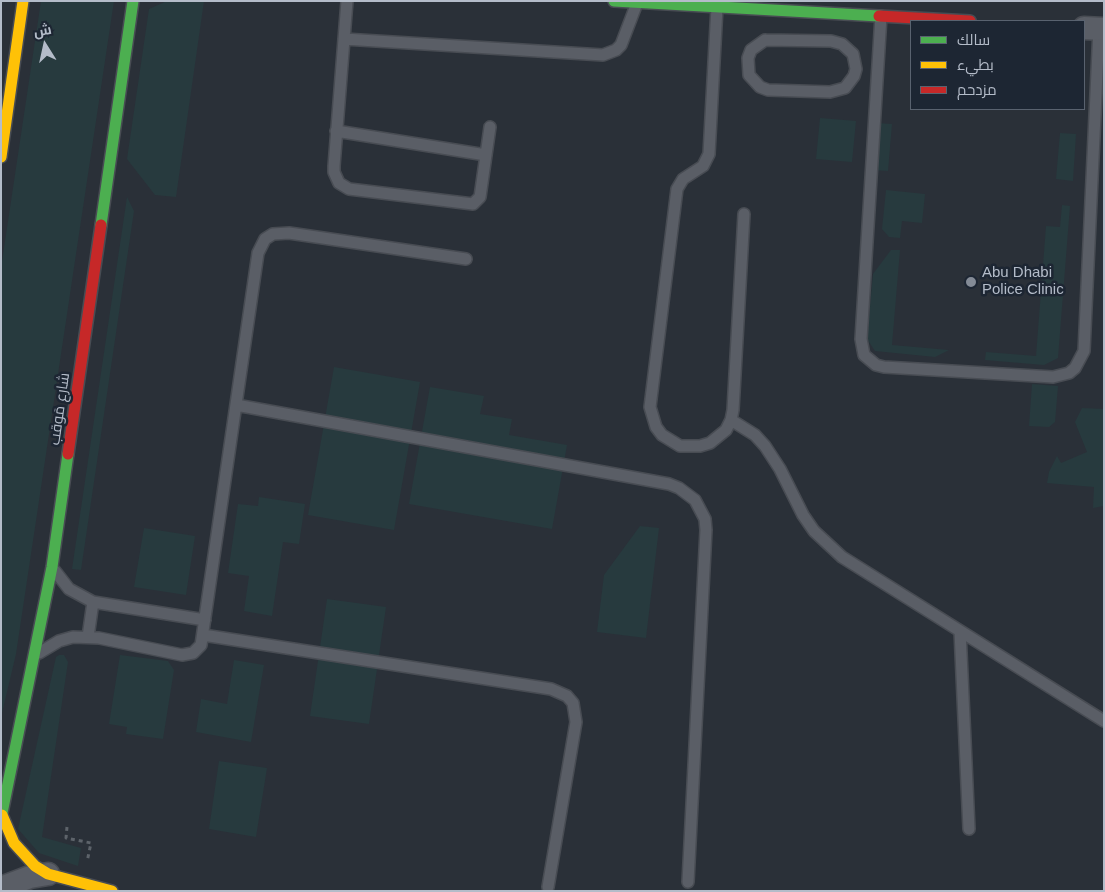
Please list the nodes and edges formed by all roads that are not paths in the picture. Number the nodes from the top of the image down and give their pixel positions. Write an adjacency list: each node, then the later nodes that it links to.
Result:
1 (23, 1): 16 (main road)
2 (347, 1): 12 (lane)
3 (614, 1): 4 (main road)
4 (637, 3): 6 (main road); 12 (lane)
5 (137, 4): 21 (main road, شارع مَوقب)
6 (716, 7): 10 (main road); 20 (lane)
7 (929, 10): 8 (main road); 9 (main road)
8 (881, 16): 10 (main road); 11 (lane)
9 (966, 20)
10 (832, 28): 10 (lane)
11 (1096, 29)
12 (344, 39): 14 (lane)
13 (490, 127): 15 (lane)
14 (336, 131): 15 (lane); 15 (lane)
15 (486, 155)
16 (1, 157)
17 (744, 214): 20 (lane)
18 (466, 259): 19 (lane)
19 (236, 406): 23 (lane); 33 (lane)
20 (731, 420): 24 (lane)
21 (52, 568): 22 (lane); 27 (main road, شارع مَوقب)
22 (93, 602): 23 (lane); 25 (lane)
23 (205, 620): 26 (lane)
24 (960, 631): 28 (lane); 31 (lane)
25 (88, 637): 26 (lane); 27 (lane)
26 (202, 640): 34 (lane)
27 (35, 656): 30 (main road, شارع مَوقب)
28 (1098, 713): 29 (lane)
29 (1104, 721)
30 (2, 816): 32 (main road)
31 (969, 829)
32 (48, 874): 35 (street); 36 (main road)
33 (688, 882)
34 (548, 887)
35 (1, 888)
36 (112, 891)

